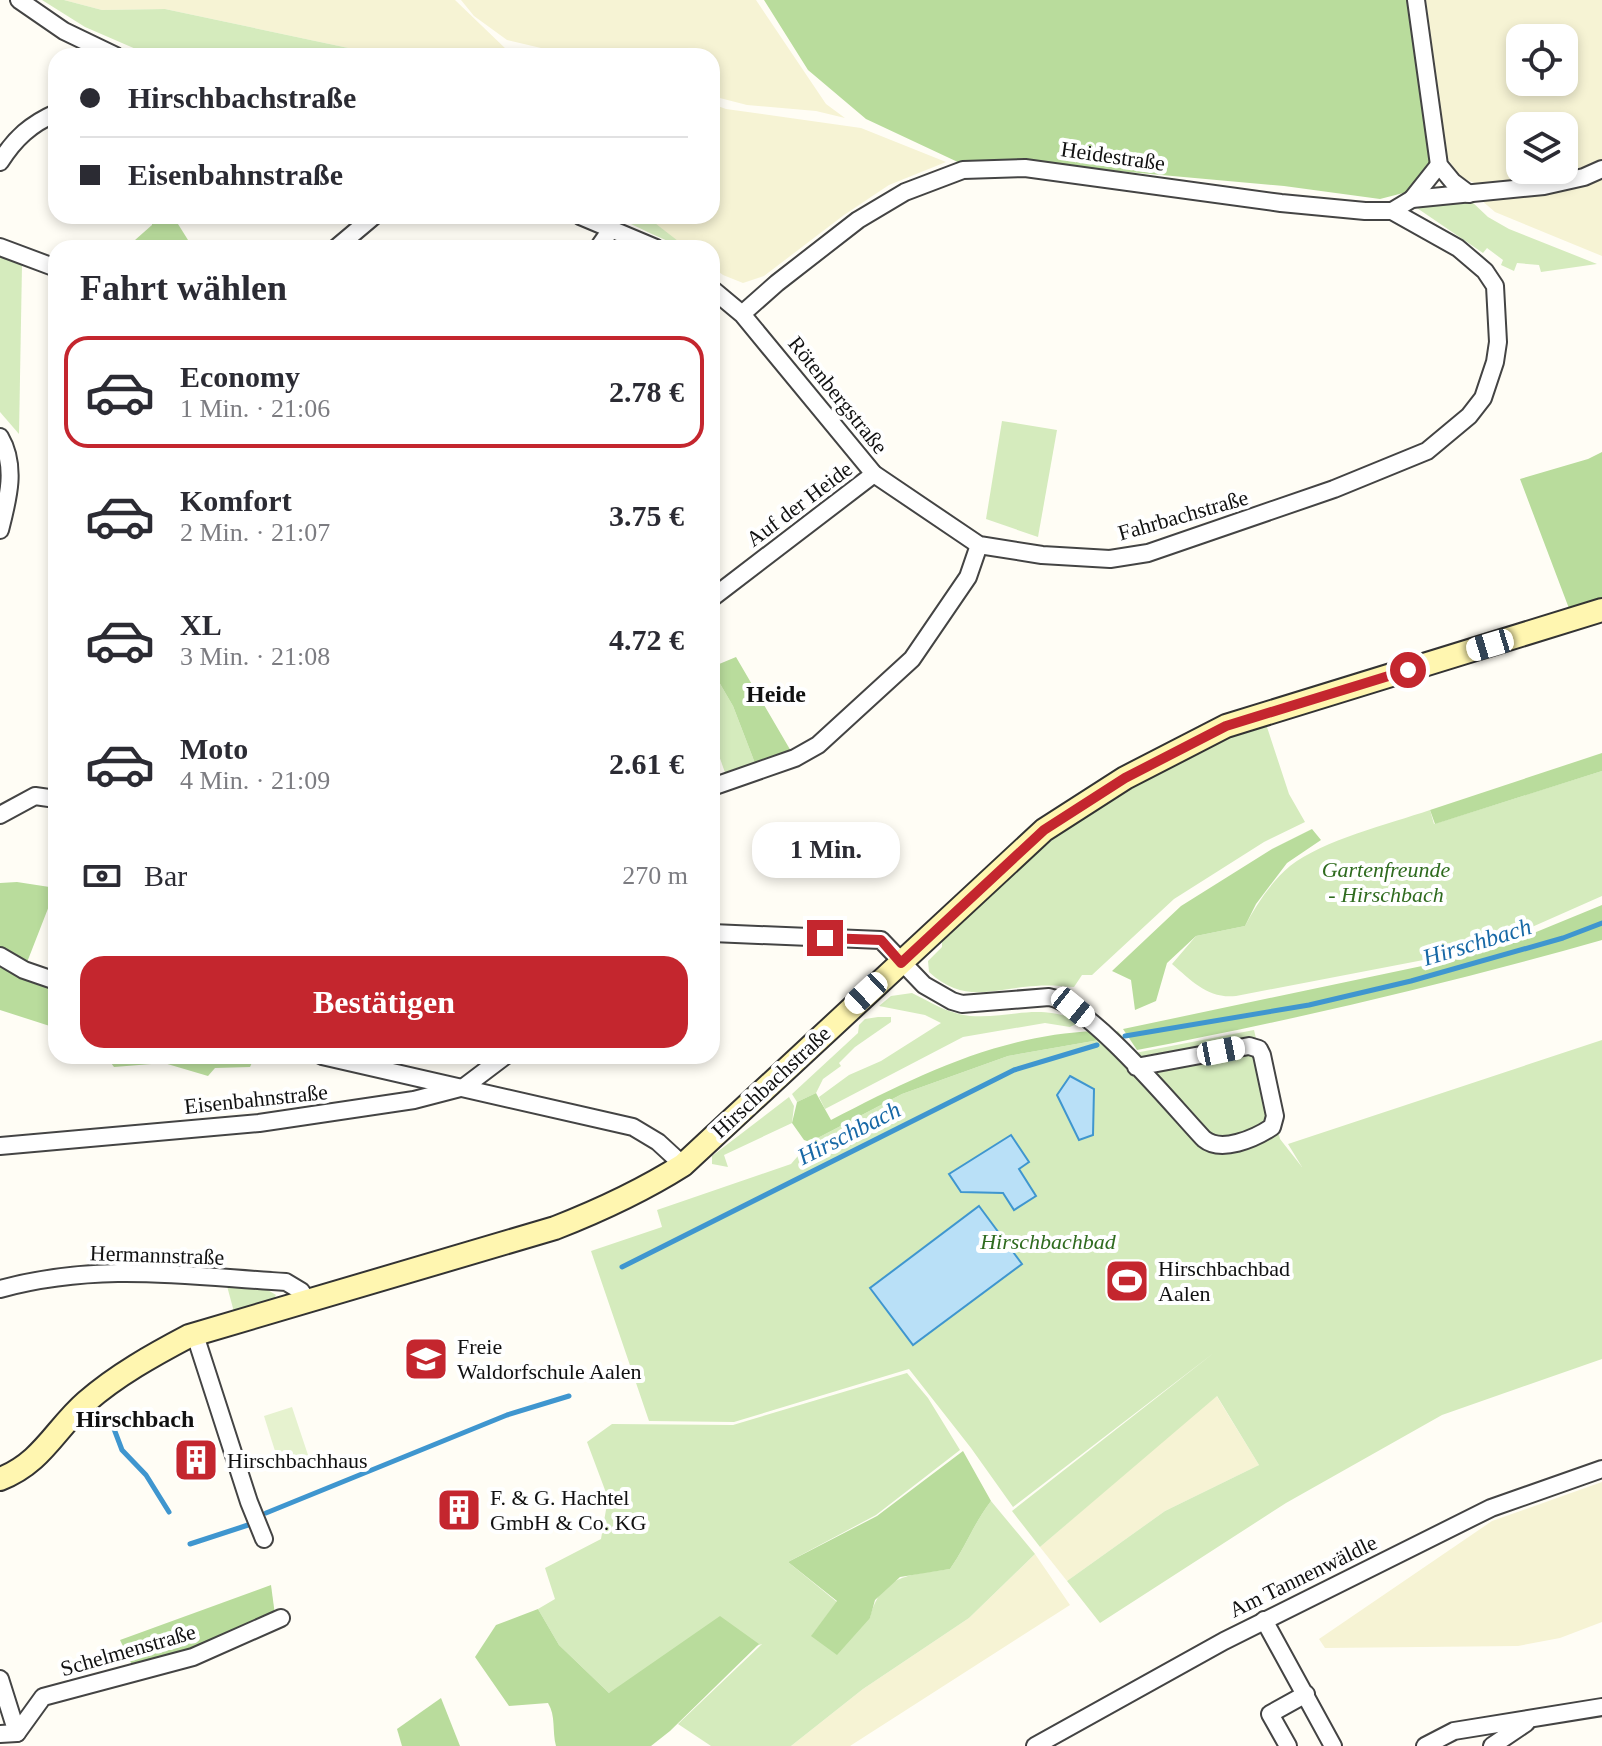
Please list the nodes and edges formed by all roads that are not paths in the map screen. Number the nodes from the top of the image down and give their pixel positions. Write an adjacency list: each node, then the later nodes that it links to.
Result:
1 (19, 0): 3 (street)
2 (1416, 0): 6 (street)
3 (99, 48)
4 (48, 117): 5 (street)
5 (0, 162)
6 (1439, 165): 8 (street); 9 (street)
7 (1602, 169): 8 (street)
8 (1469, 194): 9 (street)
9 (1412, 199): 10 (street)
10 (1392, 211): 19 (street, Heidestraße); 21 (street, Heidestraße)
11 (364, 224): 14 (street)
12 (601, 224): 13 (street)
13 (612, 228): 15 (street); 16 (street)
14 (346, 240)
15 (604, 240)
16 (638, 240)
17 (0, 247): 18 (street)
18 (48, 265)
19 (1495, 286): 25 (street, Fahrbachstraße)
20 (720, 296): 21 (street, Rötenbergstraße)
21 (742, 314): 23 (street, Rötenbergstraße)
22 (0, 437): 24 (street)
23 (874, 474): 25 (street, Rötenbergstraße); 26 (street, Auf der Heide)
24 (0, 530)
25 (979, 545): 28 (street)
26 (720, 592)
27 (1602, 610): 33 (street, Hirschbachstraße)
28 (720, 784)
29 (48, 798): 30 (street)
30 (0, 815)
31 (720, 933): 33 (street)
32 (0, 956): 34 (street)
33 (901, 963): 37 (street); 40 (street, Hirschbachstraße)
34 (48, 978)
35 (359, 1064): 38 (street)
36 (494, 1064): 38 (street, Eisenbahnstraße)
37 (1136, 1067): 37 (street)
38 (464, 1087): 39 (street, Eisenbahnstraße); 40 (street)
39 (0, 1146)
40 (683, 1165): 42 (street, Hirschbachstraße)
41 (0, 1289): 42 (street, Hermannstraße)
42 (307, 1300): 43 (street, Hirschbachstraße)
43 (195, 1335): 45 (street, Hirschbachstraße); 46 (street)
44 (1602, 1469): 48 (street, Am Tannenwäldle)
45 (0, 1479)
46 (264, 1539)
47 (281, 1618): 54 (street, Schelmenstraße)
48 (1264, 1620): 50 (street); 55 (street, Am Tannenwäldle)
49 (0, 1679): 54 (street)
50 (1306, 1694): 56 (street); 57 (street)
51 (1602, 1707): 52 (street)
52 (1530, 1720): 53 (street); 60 (street)
53 (1454, 1731): 58 (street); 59 (street)
54 (8, 1734)
55 (1035, 1746)
56 (1288, 1746)
57 (1333, 1746)
58 (1425, 1746)
59 (1463, 1746)
60 (1492, 1746)

